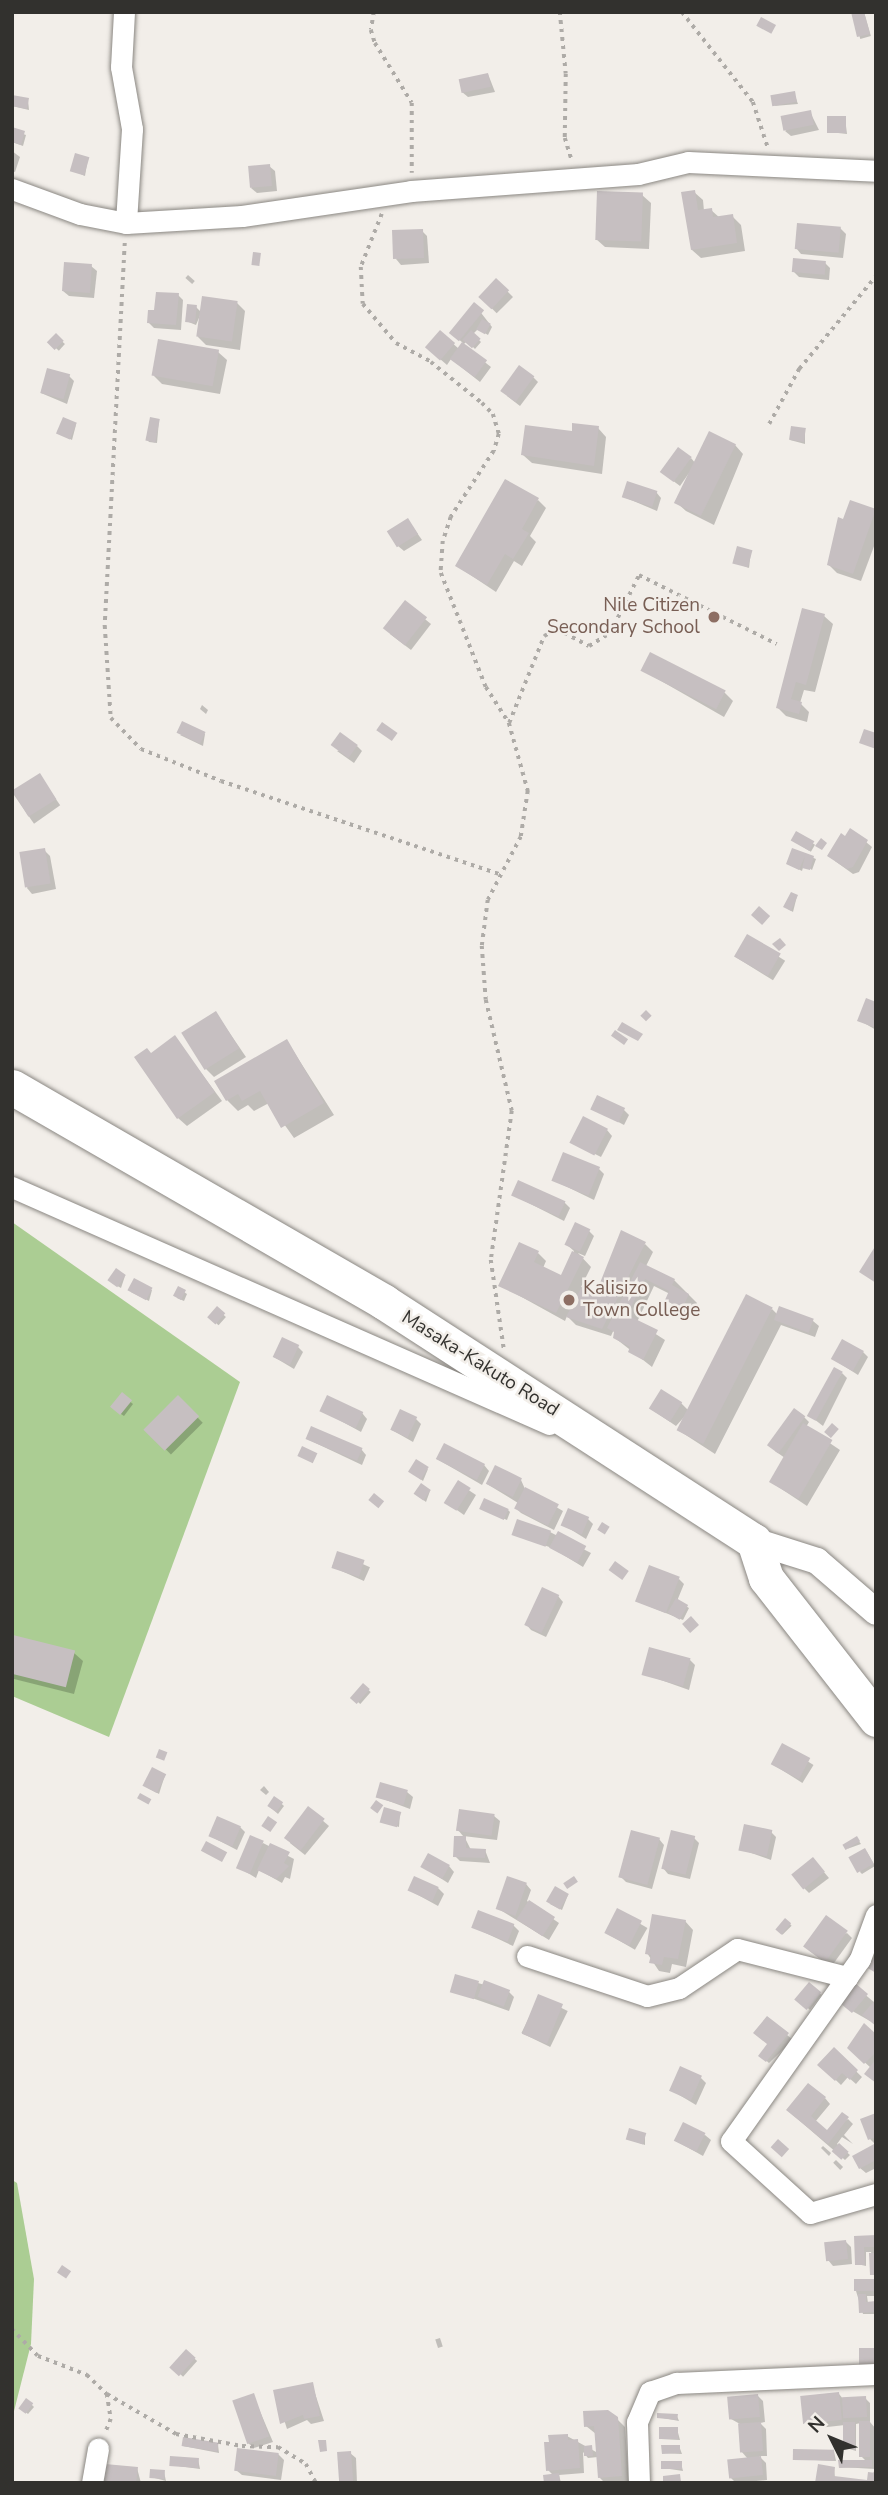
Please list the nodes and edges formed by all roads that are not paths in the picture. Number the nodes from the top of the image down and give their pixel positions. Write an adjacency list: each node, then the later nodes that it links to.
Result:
1 (124, 12): 4 (street)
2 (876, 171): 4 (street)
3 (12, 189): 4 (street)
4 (126, 223)
5 (12, 1087): 7 (highway, Masaka-Kakuto Road)
6 (12, 1187): 7 (street)
7 (615, 1454): 8 (highway, Masaka-Kakuto Road)
8 (754, 1541): 9 (street); 10 (highway)
9 (876, 1612)
10 (876, 1719)
11 (876, 1915): 13 (street)
12 (527, 1956): 13 (street)
13 (847, 1977): 14 (street)
14 (876, 2194)
15 (876, 2374): 18 (street)
16 (98, 2449): 17 (street)
17 (92, 2483)
18 (639, 2483)

